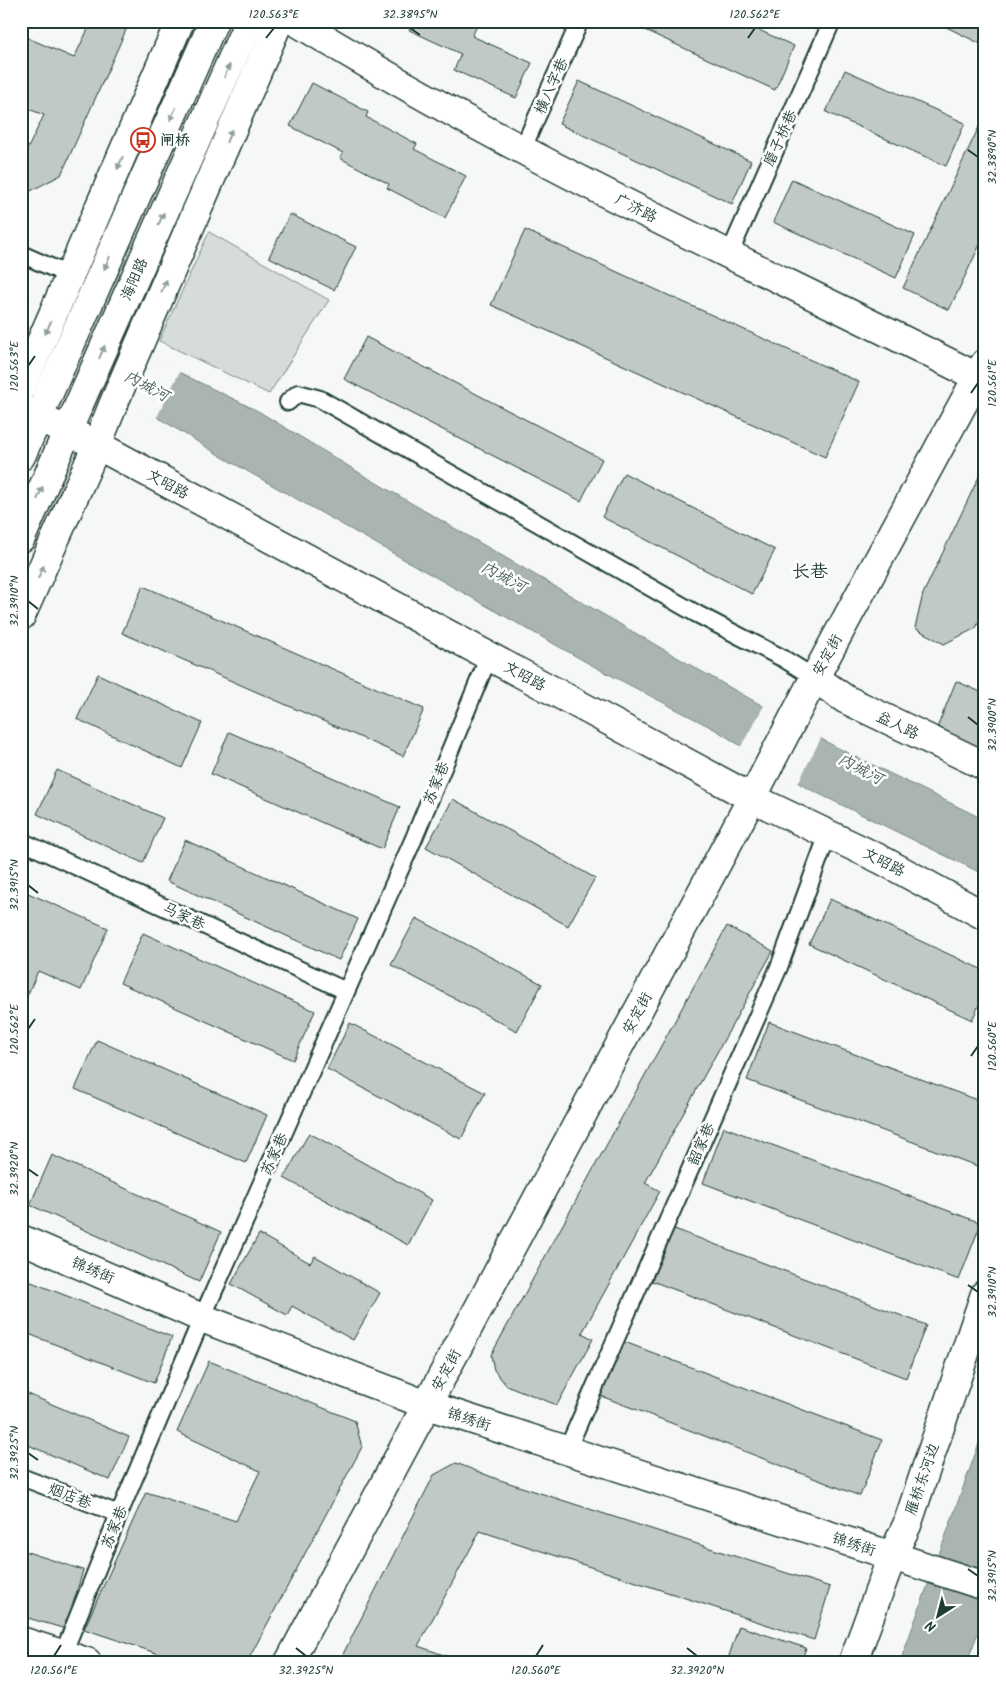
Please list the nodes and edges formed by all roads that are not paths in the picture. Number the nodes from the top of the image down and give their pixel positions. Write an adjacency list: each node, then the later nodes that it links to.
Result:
1 (180, 21): 11 (street, one-way to 11)
2 (214, 21): 15 (street, 海阳路, one-way to 15)
3 (249, 21): 16 (street, 海阳路, one-way to 3)
4 (279, 21): 17 (street, one-way to 4)
5 (295, 21): 8 (street, 广济路)
6 (580, 21): 8 (lane, 横八字巷)
7 (832, 21): 10 (lane, 磨子桥巷)
8 (522, 150): 10 (street, 广济路)
9 (21, 254): 11 (lane)
10 (729, 255): 12 (street, 广济路)
11 (68, 284): 13 (street, one-way to 13)
12 (982, 374): 22 (street, 安定街)
13 (26, 376)
14 (288, 402): 22 (lane)
15 (30, 413): 16 (street, 文昭路); 18 (street, 海阳路)
16 (67, 431): 17 (street, 文昭路); 19 (street, 海阳路, one-way to 16)
17 (97, 445): 20 (street, one-way to 17); 21 (street, 文昭路)
18 (21, 456)
19 (21, 538)
20 (21, 616)
21 (489, 656): 24 (street, 文昭路); 28 (lane, 苏家巷)
22 (812, 684): 23 (street, 益人路); 24 (street, 安定街)
23 (985, 766)
24 (756, 790): 25 (street, 文昭路); 32 (street, 安定街)
25 (828, 834): 27 (street, 文昭路); 33 (lane, 韶家巷)
26 (21, 841): 28 (lane, 马家巷)
27 (985, 916)
28 (346, 991): 31 (lane, 苏家巷)
29 (21, 1239): 31 (street, 锦绣街)
30 (985, 1294): 36 (street, 雁桥东河边)
31 (202, 1318): 32 (street, 锦绣街); 35 (lane, 苏家巷)
32 (427, 1405): 33 (street, 锦绣街); 40 (street, 安定街)
33 (567, 1450): 36 (street, 锦绣街)
34 (21, 1477): 35 (lane, 烟店巷)
35 (119, 1514): 39 (lane, 苏家巷)
36 (892, 1556): 37 (street, 锦绣街); 41 (street, 雁桥东河边)
37 (985, 1586)
38 (21, 1641): 39 (street)
39 (75, 1658)
40 (289, 1662)
41 (853, 1662)

